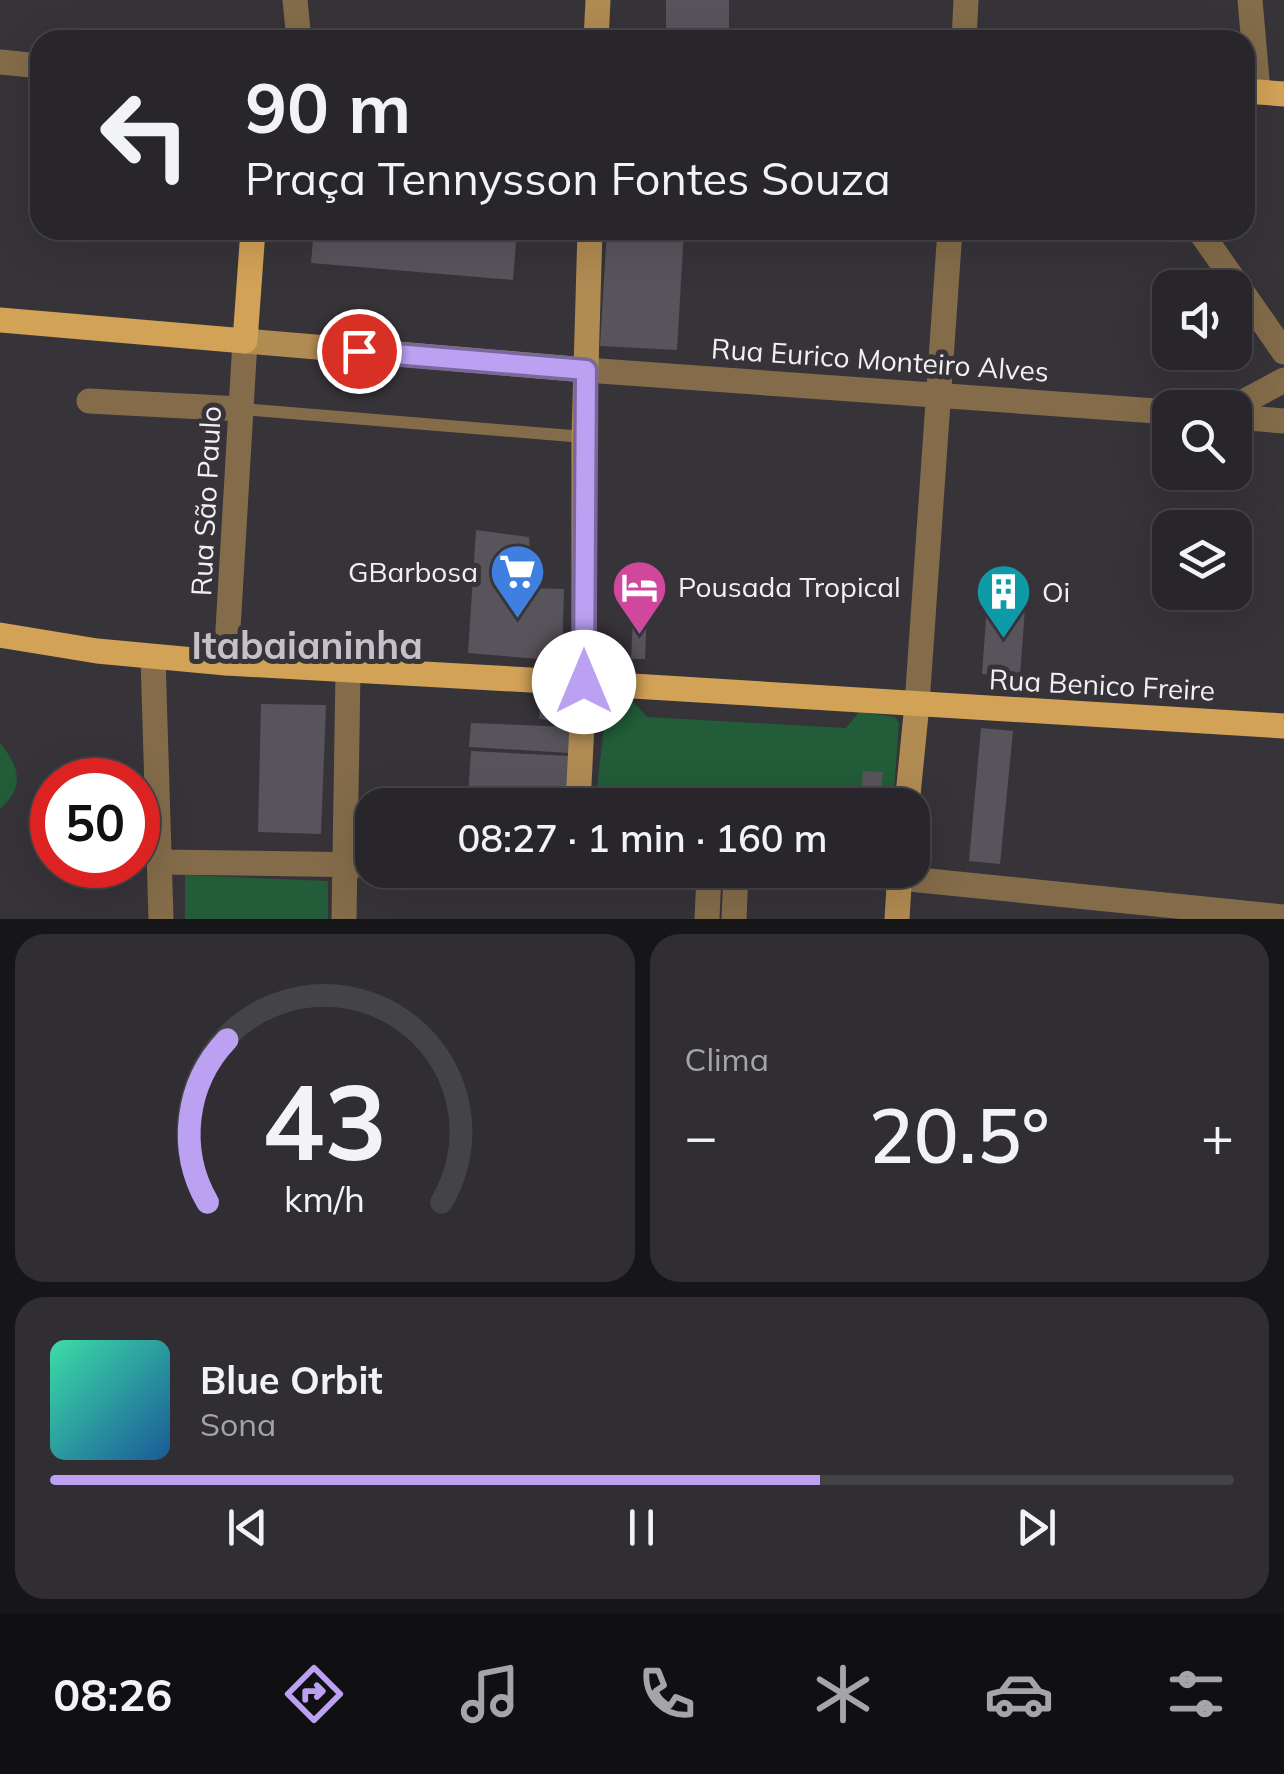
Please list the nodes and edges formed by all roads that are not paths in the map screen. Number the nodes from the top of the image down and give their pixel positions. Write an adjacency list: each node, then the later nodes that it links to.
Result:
1 (295, 0): 5 (street)
2 (598, 0): 6 (main road)
3 (966, 0): 7 (street)
4 (1250, 0): 8 (street)
5 (298, 30)
6 (596, 30)
7 (964, 30)
8 (1250, 30)
9 (0, 62): 10 (street)
10 (30, 65)
11 (1255, 92): 12 (main road)
12 (1284, 94)
13 (252, 240): 18 (main road)
14 (590, 240): 20 (main road)
15 (949, 240): 22 (street)
16 (1206, 240): 19 (street)
17 (0, 320): 18 (main road)
18 (245, 341): 20 (main road); 25 (street, Rua São Paulo)
19 (1284, 352)
20 (586, 370): 22 (street, Rua Eurico Monteiro Alves); 29 (main road)
21 (1284, 380): 23 (street)
22 (937, 394): 26 (street, Rua Eurico Monteiro Alves); 35 (street)
23 (1252, 397)
24 (89, 401): 25 (street)
25 (241, 409): 29 (lane); 32 (street, Rua São Paulo)
26 (1152, 411)
27 (1252, 418): 28 (street)
28 (1284, 421)
29 (584, 437): 34 (main road)
30 (0, 635): 31 (main road, Rua Benico Freire)
31 (153, 658): 32 (main road, Rua Benico Freire); 37 (street)
32 (226, 664): 33 (main road, Rua Benico Freire)
33 (348, 670): 34 (main road, Rua Benico Freire); 41 (street)
34 (584, 682): 35 (main road, Rua Benico Freire); 38 (main road)
35 (916, 704): 36 (main road, Rua Benico Freire); 39 (main road)
36 (1284, 726)
37 (156, 758)
38 (579, 788)
39 (908, 788)
40 (160, 862): 41 (street); 48 (street)
41 (346, 864): 42 (street); 49 (street)
42 (355, 864)
43 (930, 877): 47 (street)
44 (708, 888): 50 (street)
45 (735, 888): 51 (street)
46 (899, 888): 52 (main road)
47 (1284, 917)
48 (161, 919)
49 (344, 919)
50 (707, 919)
51 (734, 919)
52 (897, 919)

